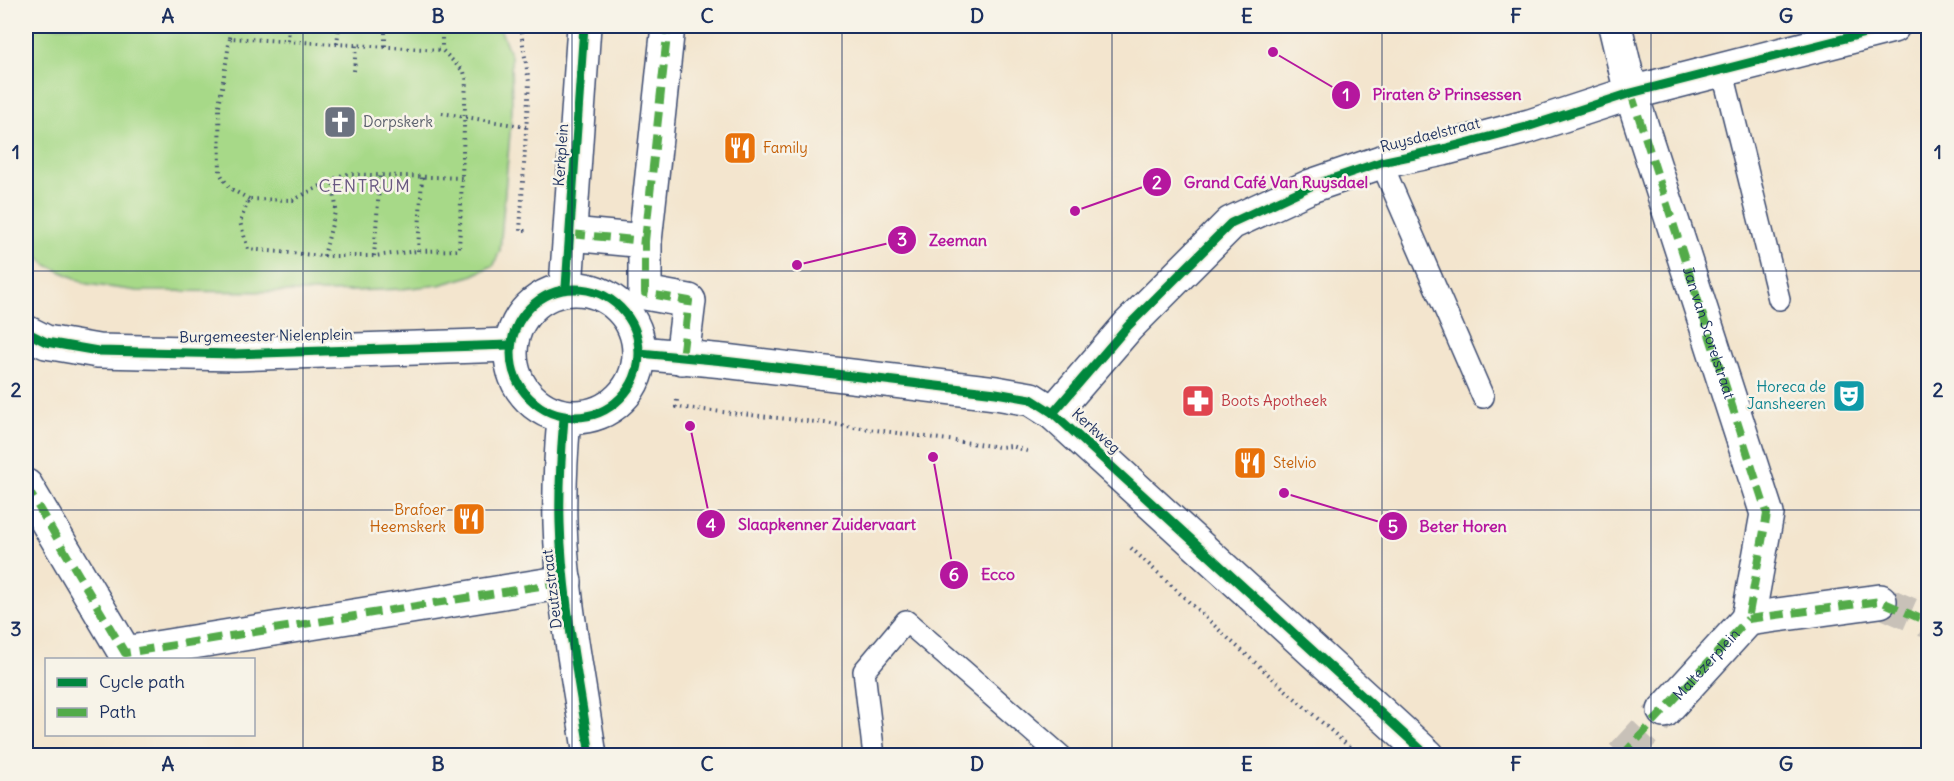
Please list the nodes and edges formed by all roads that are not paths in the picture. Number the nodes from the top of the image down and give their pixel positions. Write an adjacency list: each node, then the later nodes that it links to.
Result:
1 (584, 26): 8 (street, Kerkplein)
2 (668, 26): 9 (street)
3 (1615, 26): 6 (street, Jan van Scorelstraat)
4 (1893, 26): 5 (street, Ruysdaelstraat)
5 (1722, 69): 6 (street, Ruysdaelstraat); 11 (lane)
6 (1631, 93): 7 (street, Ruysdaelstraat); 22 (street, Jan van Scorelstraat)
7 (1382, 162): 16 (lane, Ruysdaelstraat); 17 (street, Ruysdaelstraat)
8 (571, 234): 9 (street); 10 (street, Kerkplein)
9 (645, 241): 15 (street)
10 (566, 287): 13 (street); 14 (street)
11 (1779, 299)
12 (26, 332): 13 (street, Burgemeester Nielenplein)
13 (510, 345): 18 (street)
14 (640, 353): 15 (street, Kerkweg); 18 (street)
15 (682, 357): 17 (street, Kerkweg)
16 (1483, 397)
17 (1053, 413): 27 (street, Kerkweg)
18 (564, 418): 20 (street, Deutzstraat)
19 (26, 486): 20 (street)
20 (565, 582): 25 (street, Deutzstraat)
21 (1880, 601): 22 (street)
22 (1748, 619): 23 (street, Maltezerplein)
23 (1664, 711)
24 (877, 752): 26 (lane)
25 (590, 756)
26 (1060, 756)
27 (1428, 756)

